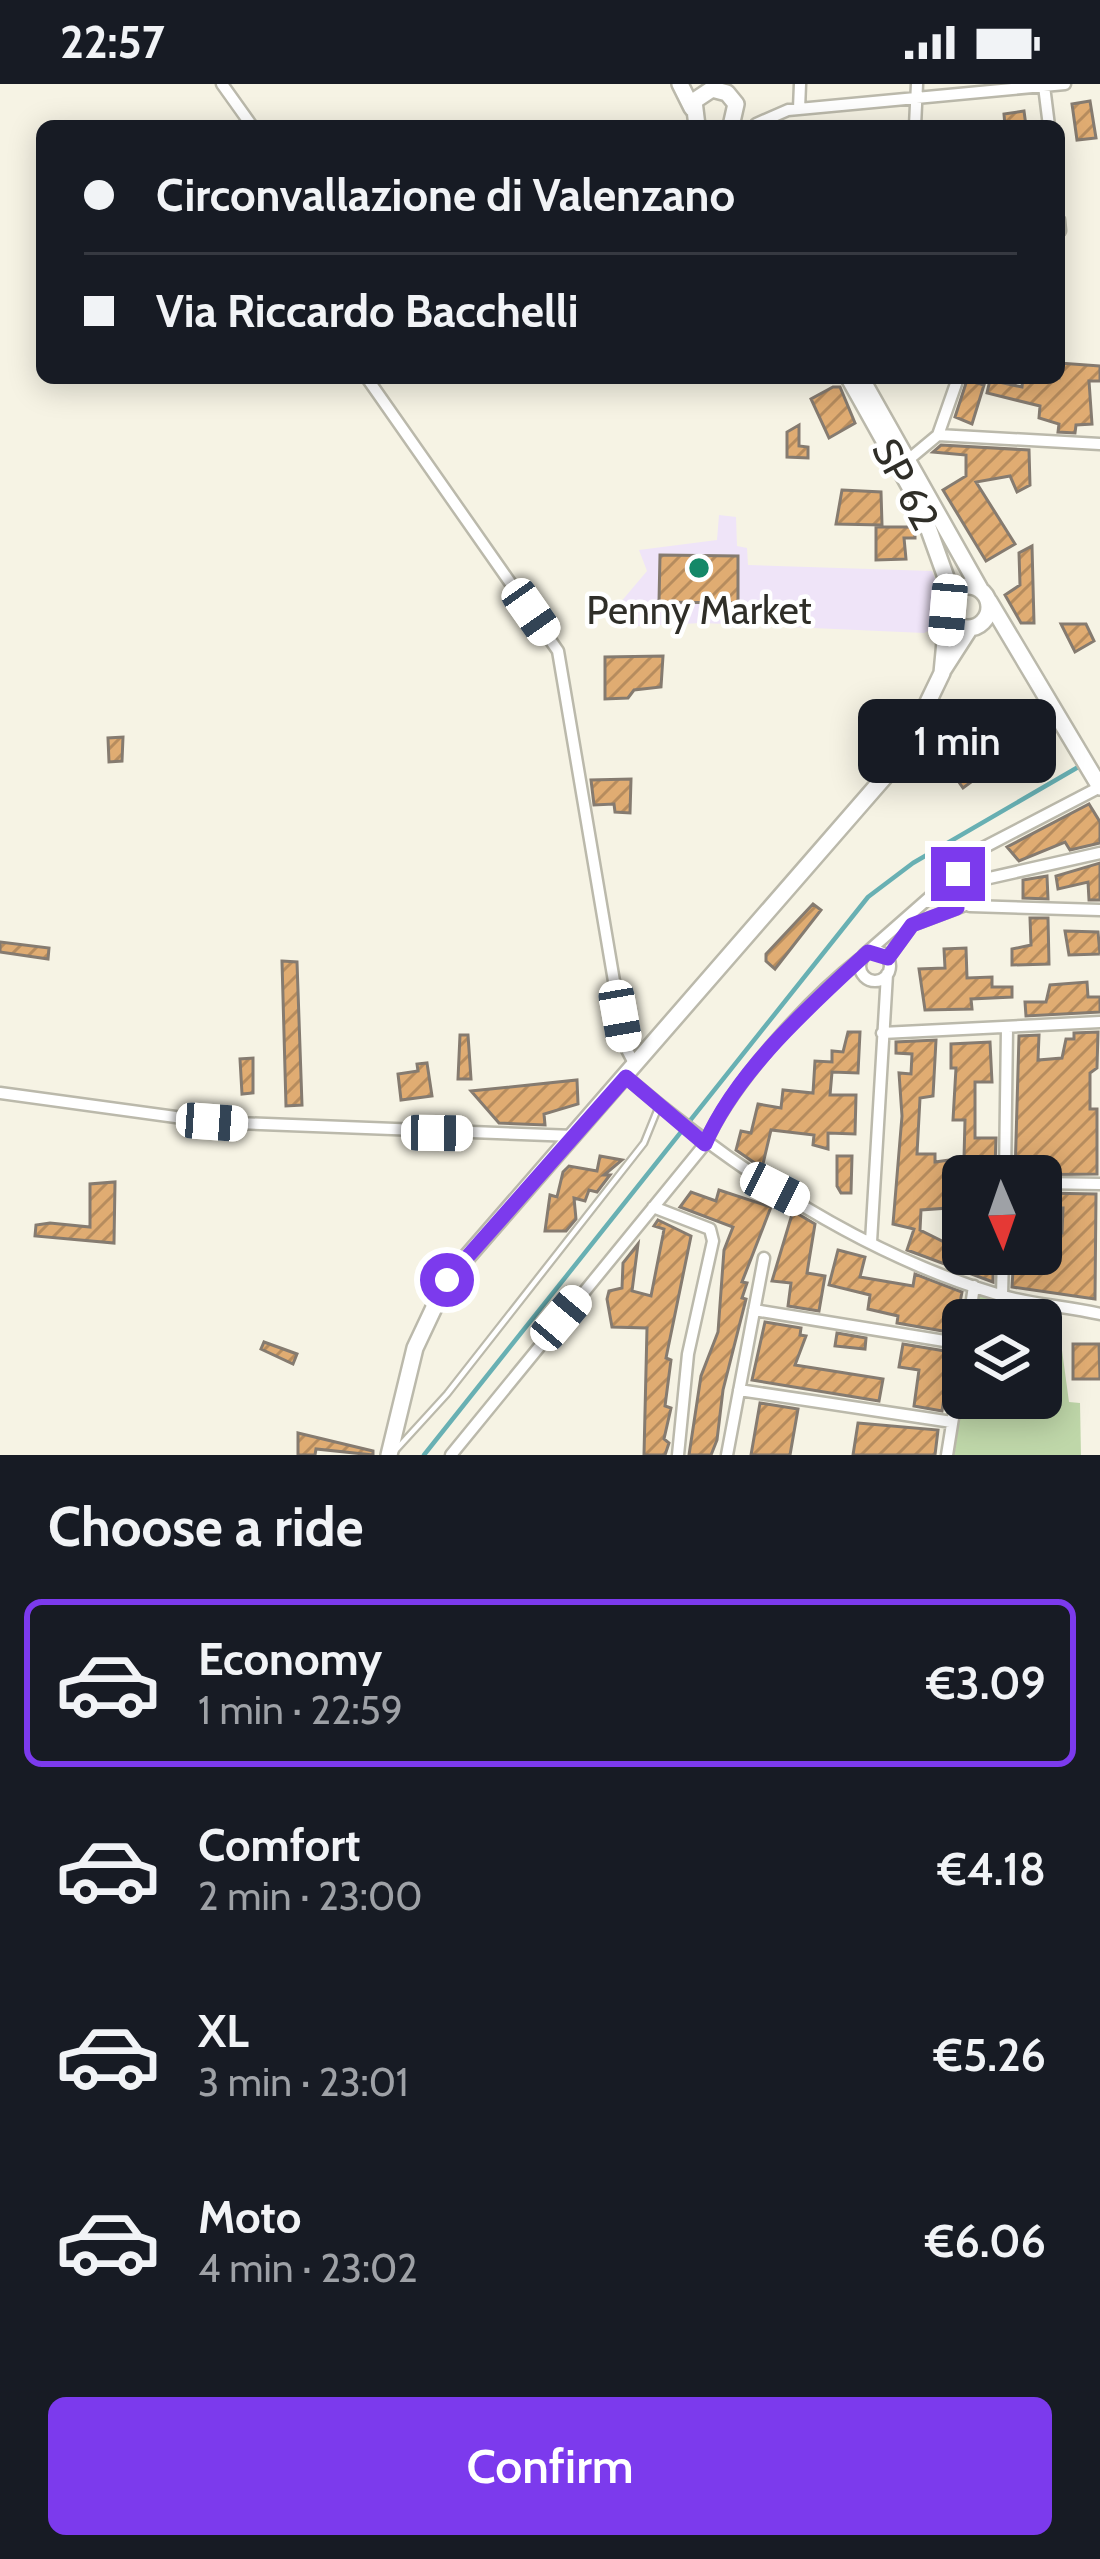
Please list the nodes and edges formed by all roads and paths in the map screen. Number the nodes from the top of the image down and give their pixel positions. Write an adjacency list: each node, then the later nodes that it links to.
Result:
1 (221, 84): 12 (street)
2 (680, 84): 9 (main road)
3 (800, 84): 10 (street)
4 (916, 84): 8 (street)
5 (1065, 84): 6 (street)
6 (1044, 86): 8 (street); 16 (street)
7 (707, 87): 9 (main road); 11 (main road)
8 (916, 100): 10 (street); 15 (street)
9 (692, 108): 13 (main road)
10 (800, 109): 14 (street)
11 (734, 119)
12 (248, 120)
13 (695, 120)
14 (769, 120)
15 (915, 120)
16 (1048, 120)
17 (371, 384): 41 (street)
18 (852, 384): 25 (main road, SP 62)
19 (865, 384): 23 (main road, SP 62)
20 (956, 384): 21 (street)
21 (938, 435): 22 (street); 23 (street)
22 (1100, 444)
23 (908, 460): 24 (main road, SP 62)
24 (984, 595): 25 (main road); 26 (main road); 27 (main road, SP 62)
25 (950, 602): 26 (main road); 28 (main road)
26 (976, 625): 27 (main road); 28 (main road)
27 (1016, 642): 29 (main road, SP 62)
28 (941, 673): 41 (main road)
29 (1098, 784): 31 (street)
30 (1100, 853): 32 (street)
31 (954, 877): 32 (street); 33 (street); 35 (street)
32 (976, 881): 33 (street)
33 (963, 907): 34 (street); 36 (street)
34 (1100, 910)
35 (862, 957): 36 (street); 37 (street); 45 (street)
36 (888, 958): 37 (street)
37 (887, 974): 40 (street)
38 (1100, 1022): 39 (street)
39 (1007, 1028): 40 (street); 46 (street)
40 (882, 1033): 50 (street)
41 (630, 1071): 43 (street); 44 (main road)
42 (0, 1093): 44 (street)
43 (659, 1106): 45 (street); 62 (lane)
44 (574, 1136): 62 (main road)
45 (702, 1142): 49 (street); 50 (street)
46 (1005, 1155)
47 (1062, 1183): 48 (street)
48 (1100, 1184)
49 (653, 1207): 63 (street); 64 (street)
50 (871, 1242): 53 (street)
51 (764, 1258): 56 (street)
52 (1002, 1275): 54 (street)
53 (974, 1286): 54 (street); 55 (street)
54 (1002, 1296): 57 (street)
55 (972, 1299)
56 (754, 1310): 58 (street); 59 (street)
57 (1100, 1314)
58 (942, 1341)
59 (739, 1390): 61 (street); 65 (street)
60 (953, 1419): 61 (street)
61 (952, 1423): 66 (street)
62 (390, 1455)
63 (451, 1455)
64 (679, 1455)
65 (727, 1455)
66 (947, 1455)

